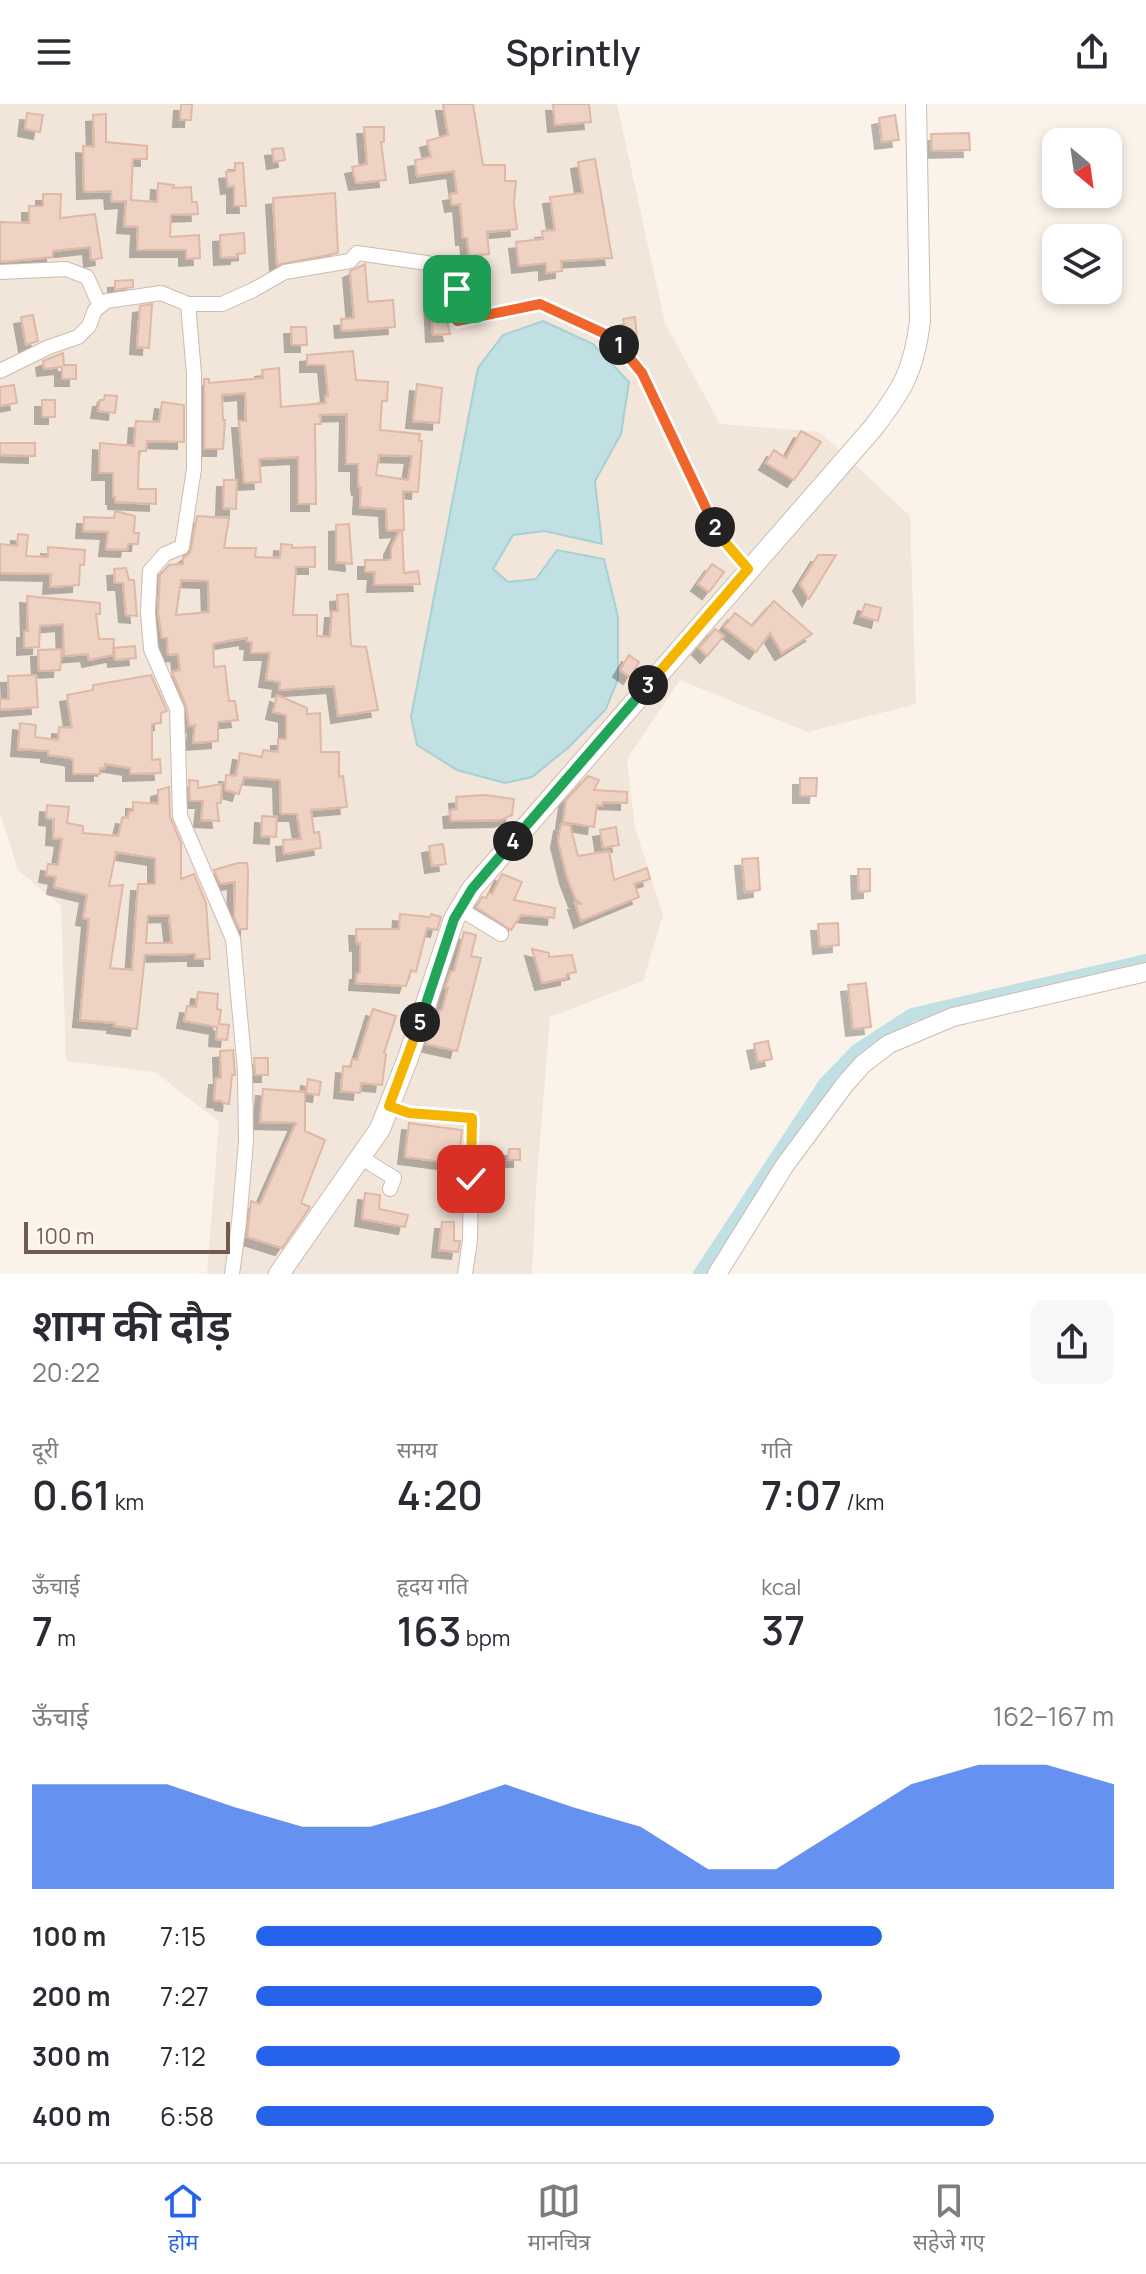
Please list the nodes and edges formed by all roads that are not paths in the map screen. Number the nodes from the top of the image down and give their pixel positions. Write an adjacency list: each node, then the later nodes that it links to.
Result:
1 (916, 104): 6 (main road)
2 (0, 272): 4 (street)
3 (188, 304): 4 (street); 6 (street); 13 (street)
4 (100, 306): 5 (street)
5 (0, 371)
6 (748, 569): 7 (main road)
7 (460, 909): 8 (street); 10 (main road)
8 (501, 934)
9 (1146, 972): 16 (street)
10 (389, 1106): 11 (main road); 15 (street)
11 (360, 1157): 12 (street); 14 (main road)
12 (390, 1189)
13 (232, 1274)
14 (279, 1274)
15 (465, 1274)
16 (717, 1274)

